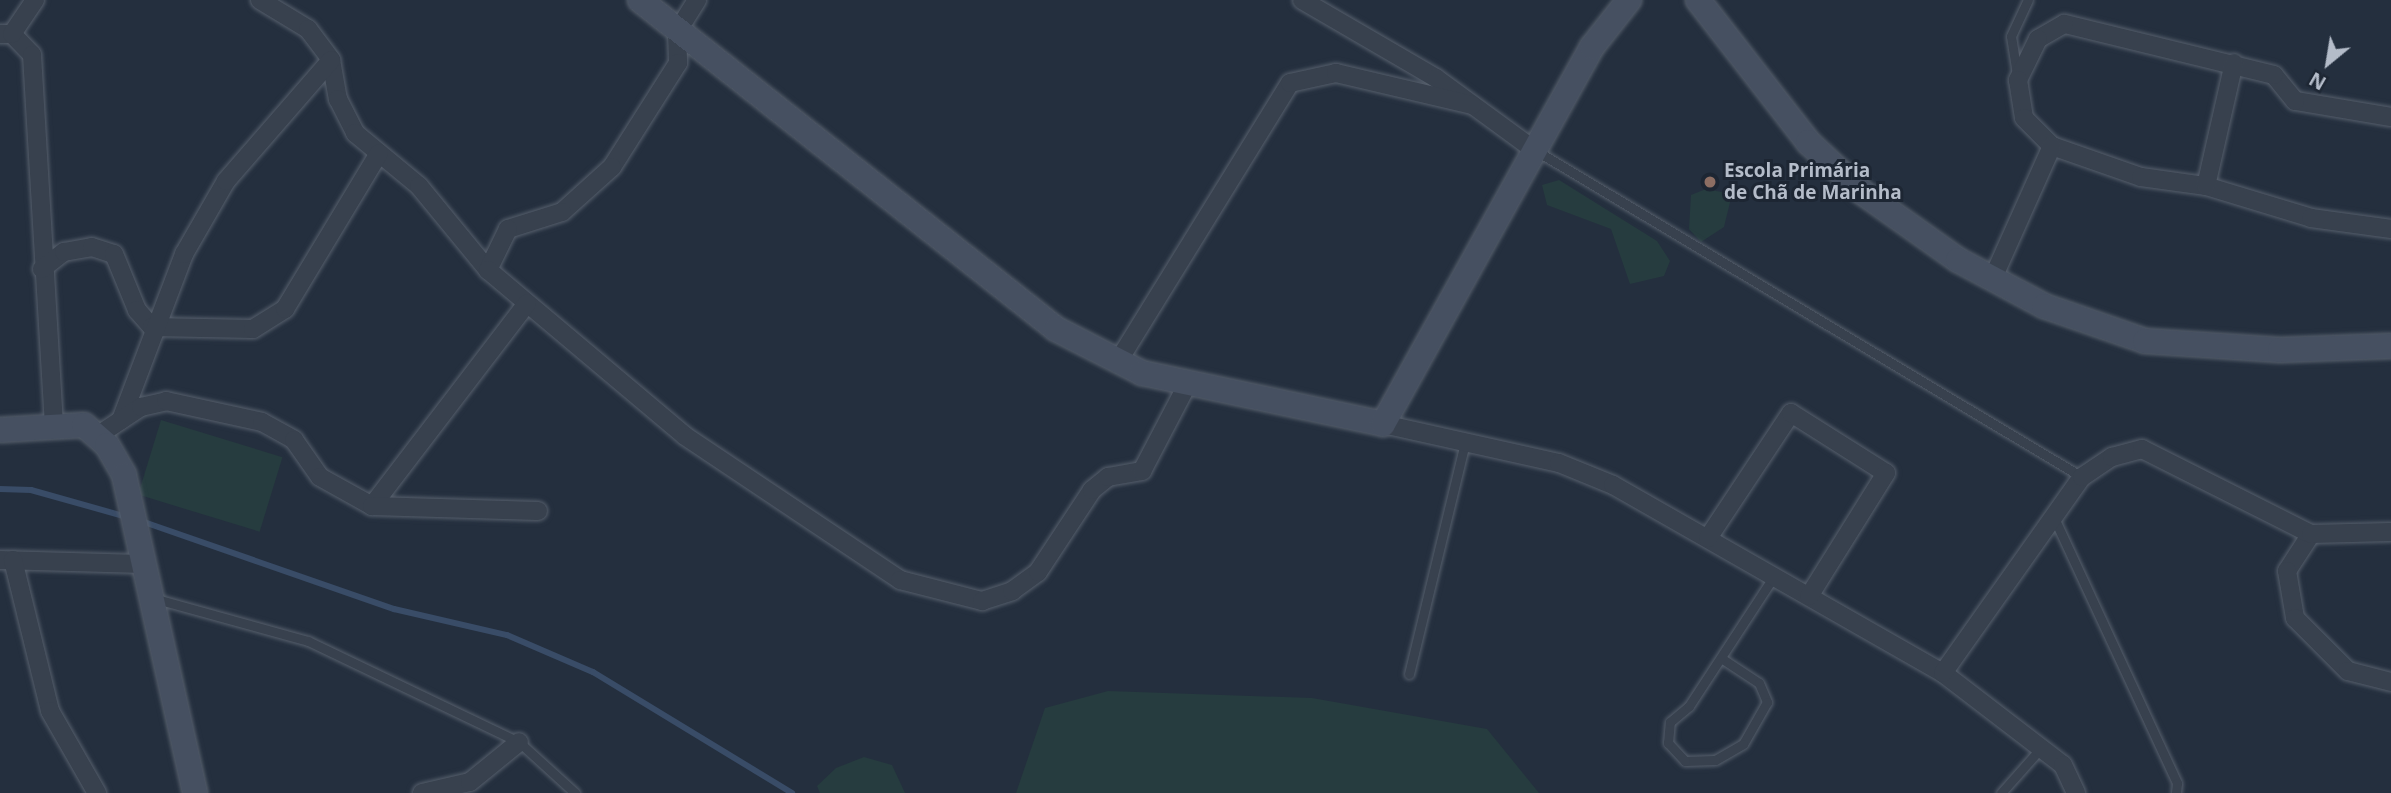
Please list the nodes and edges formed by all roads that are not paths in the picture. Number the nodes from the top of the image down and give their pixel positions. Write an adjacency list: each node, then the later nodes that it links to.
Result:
1 (36, 0): 10 (street)
2 (260, 0): 11 (street)
3 (640, 0): 9 (street)
4 (697, 0): 9 (street)
5 (1302, 0): 14 (street)
6 (1629, 0): 17 (street)
7 (1698, 0): 23 (street)
8 (2028, 0): 13 (lane)
9 (677, 32): 22 (street); 27 (street)
10 (6, 34): 21 (street)
11 (331, 60): 18 (street); 25 (street)
12 (2234, 62): 13 (street); 15 (street); 19 (street)
13 (2018, 79): 16 (street)
14 (1472, 105): 17 (street); 27 (street)
15 (2391, 117)
16 (2052, 146): 19 (street); 23 (street)
17 (1534, 149): 31 (street); 35 (lane)
18 (379, 153): 22 (street); 25 (street)
19 (2206, 186): 20 (street)
20 (2391, 229)
21 (42, 269): 25 (street); 30 (street)
22 (488, 270): 24 (street)
23 (1992, 280): 26 (street)
24 (527, 303): 28 (street); 36 (street)
25 (152, 327): 29 (street)
26 (2391, 346)
27 (1117, 363): 28 (street)
28 (1187, 385): 31 (street)
29 (121, 421): 33 (street); 36 (street)
30 (54, 424): 32 (street); 33 (street)
31 (1383, 424): 34 (street)
32 (0, 430)
33 (97, 436): 42 (street)
34 (1465, 442): 41 (street); 49 (lane)
35 (2082, 477): 38 (street); 40 (street)
36 (372, 506): 37 (street)
37 (538, 511)
38 (2055, 520): 48 (street); 59 (lane)
39 (2391, 532): 40 (street)
40 (2311, 534): 50 (street)
41 (1708, 538): 44 (street); 45 (street)
42 (140, 558): 43 (street); 46 (street)
43 (7, 560): 53 (street)
44 (1774, 576): 45 (street); 47 (lane)
45 (1809, 596): 48 (street)
46 (150, 597): 51 (lane); 54 (street)
47 (1721, 658): 47 (lane)
48 (1943, 673): 52 (street)
49 (1409, 674)
50 (2391, 682)
51 (519, 742): 55 (street); 56 (lane)
52 (2041, 748): 57 (lane); 58 (street)
53 (97, 793)
54 (195, 793)
55 (422, 793)
56 (575, 793)
57 (2001, 793)
58 (2076, 793)
59 (2176, 793)

